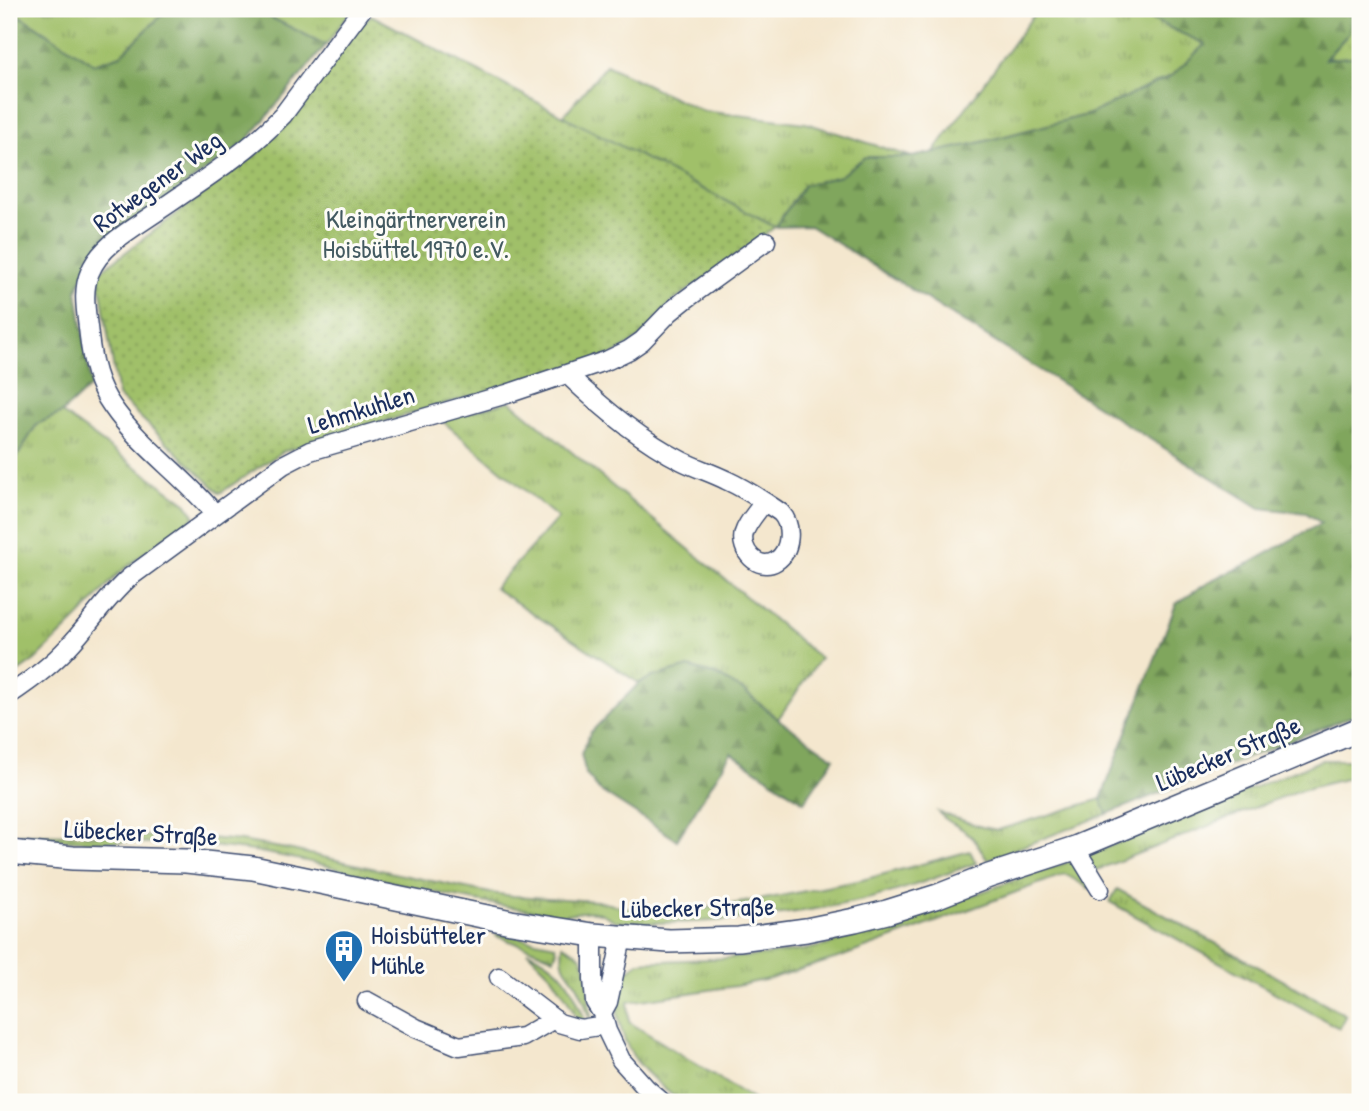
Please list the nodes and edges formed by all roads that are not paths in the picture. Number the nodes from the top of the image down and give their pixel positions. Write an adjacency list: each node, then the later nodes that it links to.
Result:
1 (362, 9): 5 (street, Rotwegener Weg)
2 (766, 241): 3 (street, Lehmkuhlen)
3 (567, 374): 4 (street); 5 (street, Lehmkuhlen)
4 (764, 502)
5 (215, 514): 6 (street, Lehmkuhlen)
6 (9, 695)
7 (1360, 729): 8 (main road, Lübecker Straße)
8 (1075, 848): 10 (street); 12 (main road, Lübecker Straße)
9 (9, 852): 11 (main road, Lübecker Straße)
10 (1100, 889)
11 (593, 935): 12 (main road, Lübecker Straße); 16 (street)
12 (622, 938): 16 (street)
13 (499, 977): 15 (street)
14 (366, 1001): 15 (street)
15 (554, 1019): 16 (street)
16 (604, 1019): 17 (street)
17 (662, 1102)

